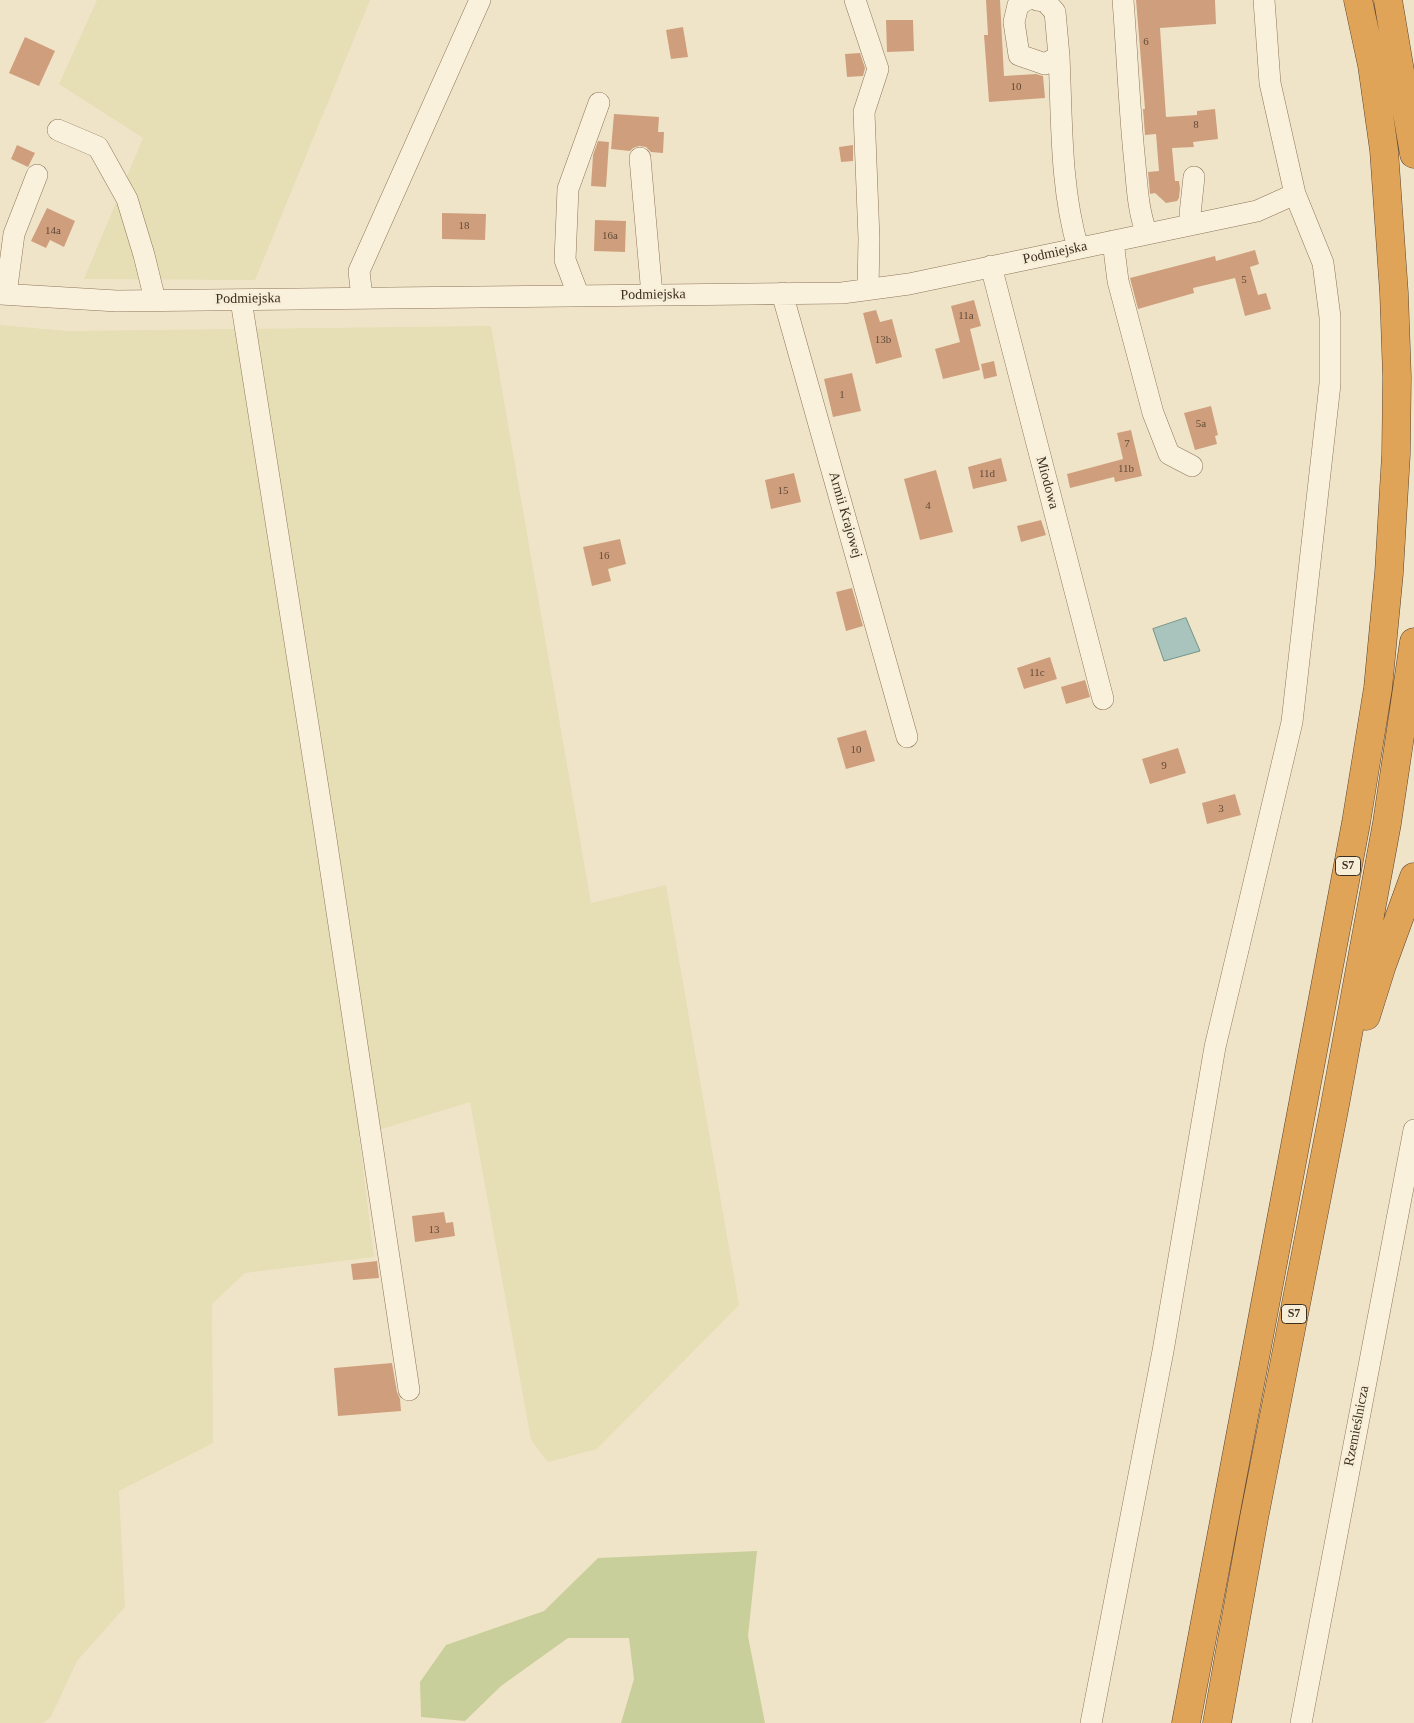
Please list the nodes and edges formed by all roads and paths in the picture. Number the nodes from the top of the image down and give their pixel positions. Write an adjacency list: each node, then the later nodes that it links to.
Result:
1 (480, 0): 27 (street)
2 (854, 0): 22 (street)
3 (1026, 0): 9 (street)
4 (1037, 0): 9 (street)
5 (1123, 0): 18 (street)
6 (1264, 0): 16 (street)
7 (1358, 0): 39 (highway, S7)
8 (1388, 0): 12 (highway)
9 (1059, 56): 20 (street)
10 (599, 104): 26 (street)
11 (58, 130): 28 (street)
12 (1414, 154)
13 (640, 158): 25 (street)
14 (37, 175): 24 (street)
15 (1194, 177): 17 (street)
16 (1295, 194): 17 (street, Podmiejska); 38 (street)
17 (1192, 224): 18 (street, Podmiejska)
18 (1147, 234): 19 (street, Podmiejska)
19 (1113, 241): 20 (street, Podmiejska); 30 (street)
20 (1078, 248): 21 (street, Podmiejska)
21 (991, 266): 22 (street, Podmiejska); 32 (street, Miodowa)
22 (868, 289): 23 (street, Podmiejska)
23 (782, 293): 25 (street, Podmiejska); 33 (street, Armii Krajowej)
24 (3, 294): 28 (street, Podmiejska)
25 (652, 295): 26 (street, Podmiejska)
26 (576, 296): 27 (street, Podmiejska)
27 (362, 298): 29 (street, Podmiejska)
28 (155, 300): 29 (street, Podmiejska)
29 (241, 300): 37 (street)
30 (1192, 466)
31 (1414, 642): 35 (highway, S7)
32 (1103, 699)
33 (907, 737)
34 (1414, 877): 35 (highway)
35 (1334, 1110): 40 (highway, S7)
36 (1414, 1130): 41 (street, Rzemieślnicza)
37 (409, 1390)
38 (1091, 1723)
39 (1186, 1723)
40 (1217, 1723)
41 (1301, 1723)

